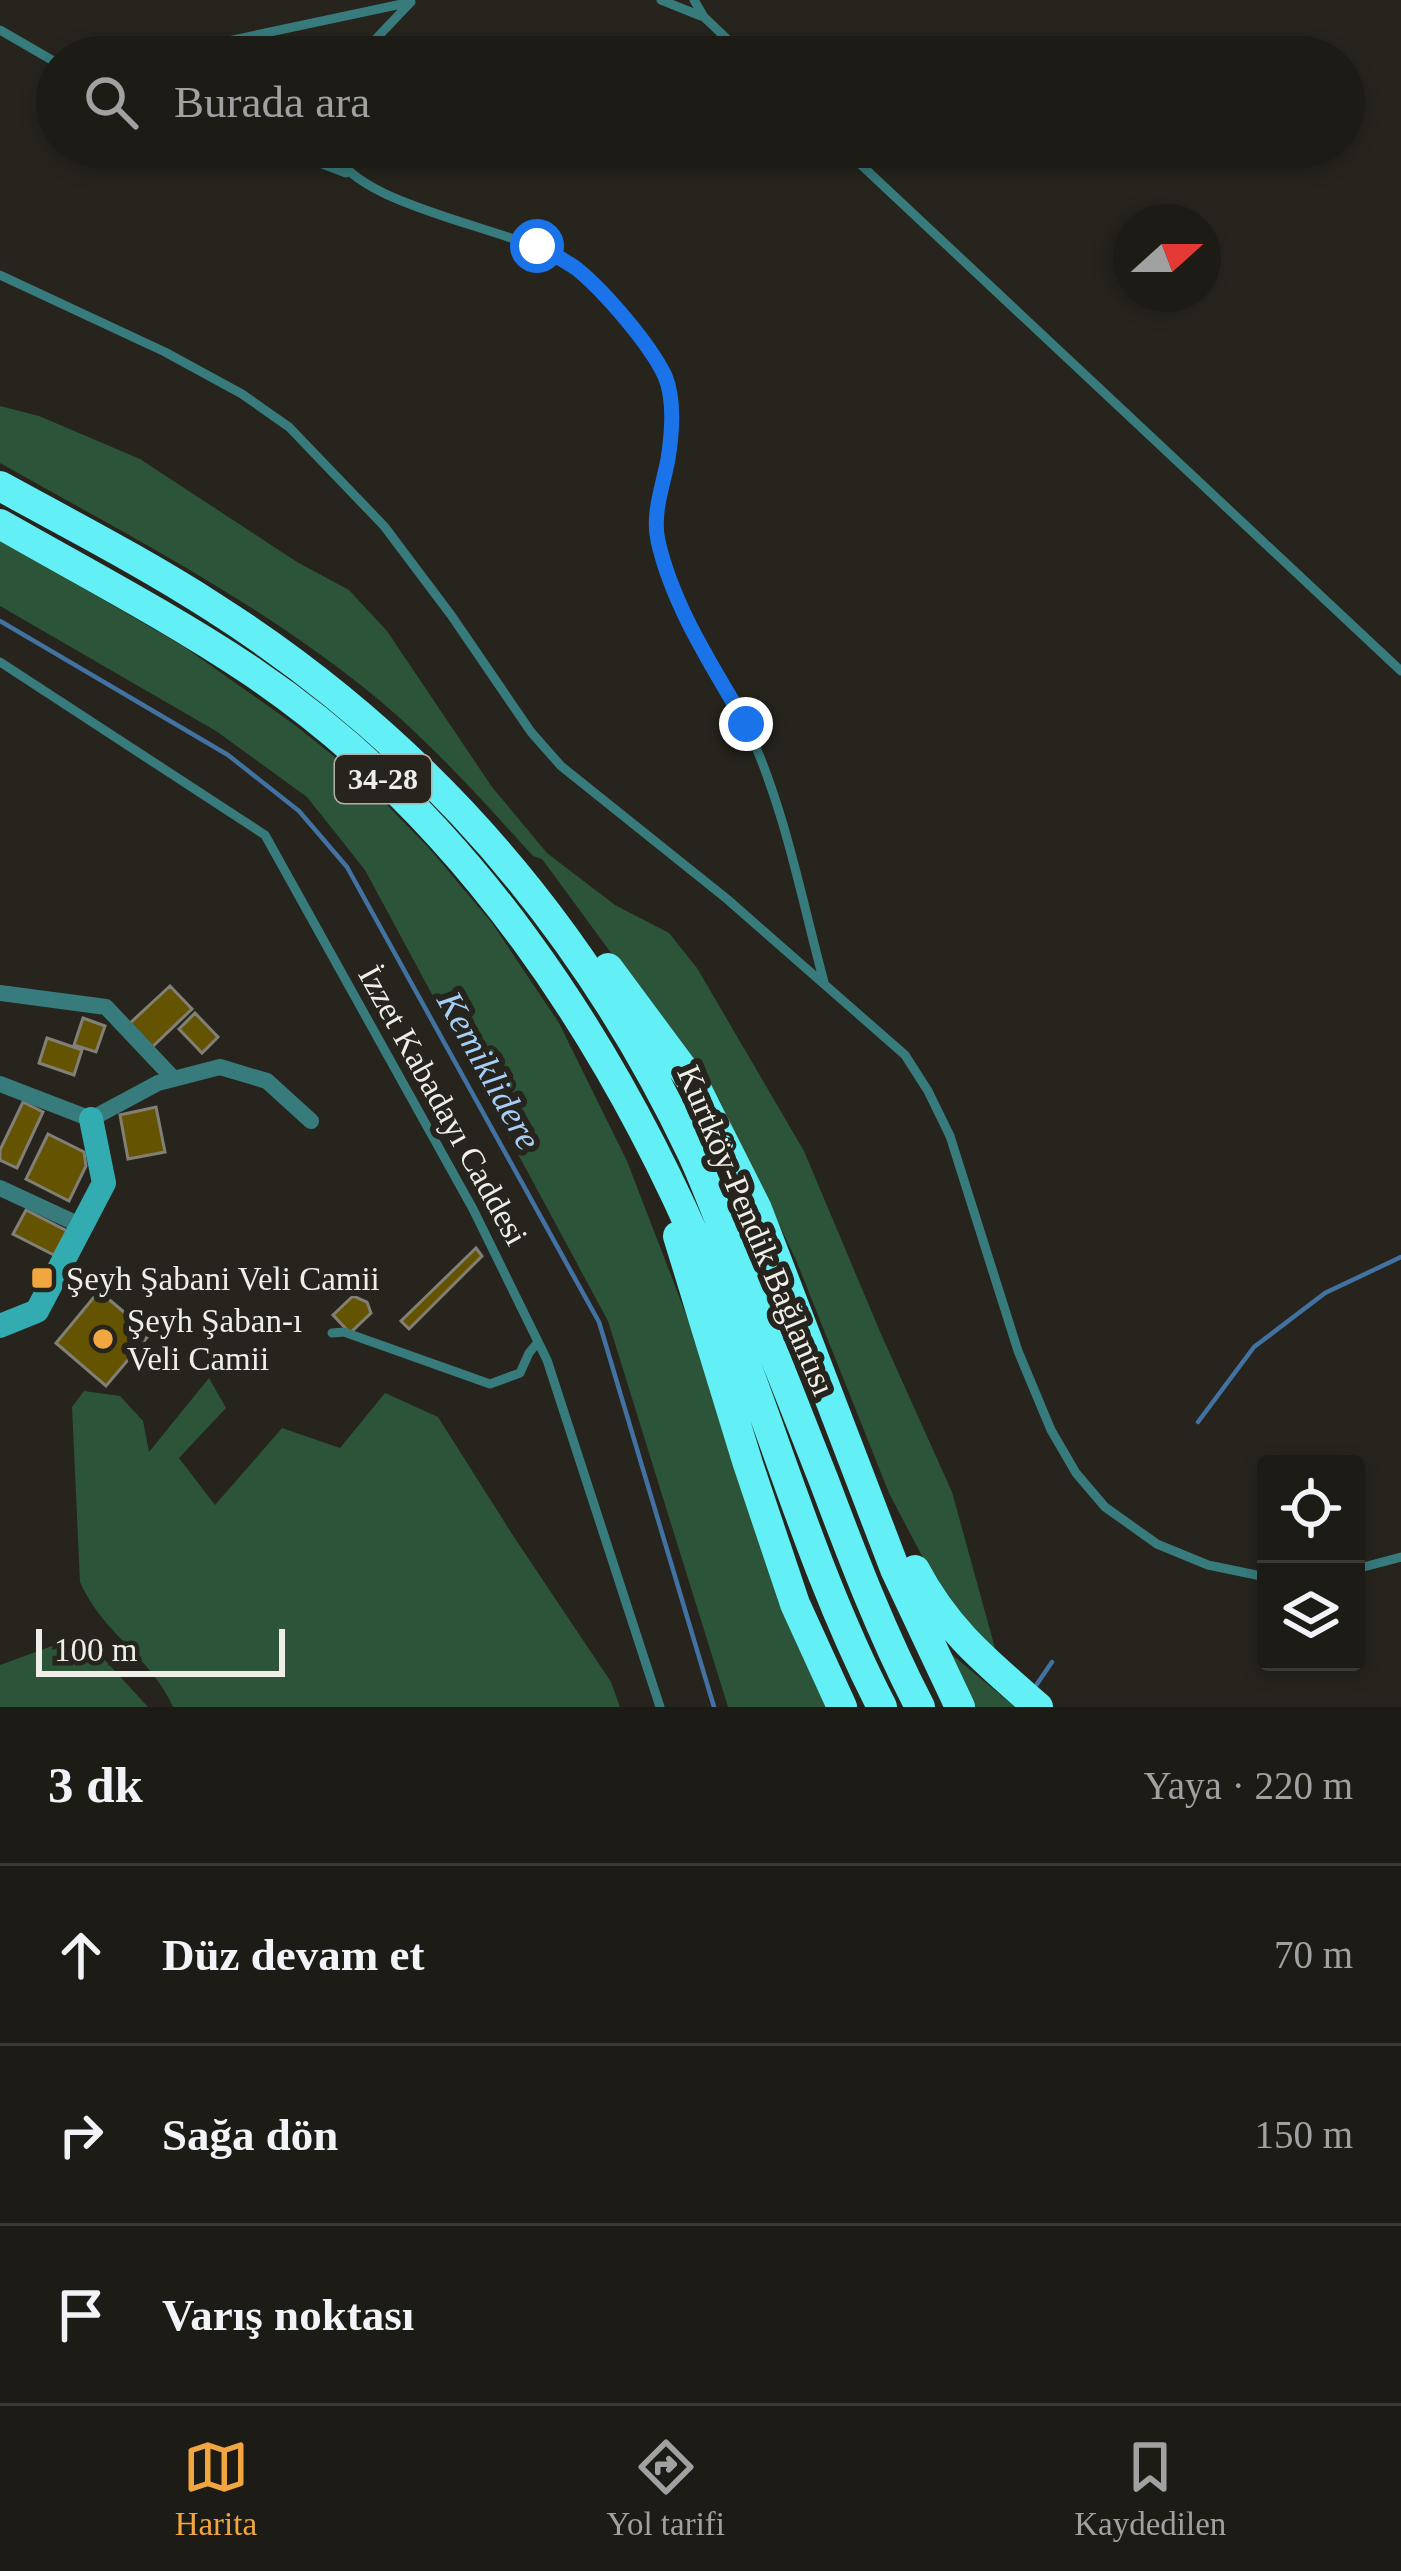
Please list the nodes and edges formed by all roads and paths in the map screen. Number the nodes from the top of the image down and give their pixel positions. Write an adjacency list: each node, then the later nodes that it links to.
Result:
1 (661, 0): 4 (lane)
2 (694, 0): 4 (lane)
3 (413, 1): 6 (lane); 7 (lane)
4 (704, 17): 8 (lane)
5 (0, 30): 9 (lane)
6 (258, 36)
7 (381, 36)
8 (724, 36)
9 (36, 51)
10 (334, 168): 13 (lane)
11 (346, 168): 13 (lane)
12 (864, 168): 18 (lane)
13 (352, 175): 20 (lane)
14 (0, 274): 20 (lane)
15 (0, 486): 19 (highway, Kurtköy-Pendik Bağlantısı / 34-28)
16 (0, 524): 26 (highway, Kurtköy-Pendik Bağlantısı / 34-28)
17 (0, 662): 32 (lane, İzzet Kabadayı Caddesi)
18 (1401, 671)
19 (536, 896): 29 (highway); 39 (highway, Kurtköy-Pendik Bağlantısı / 34-28)
20 (824, 982): 35 (lane)
21 (0, 993): 22 (street)
22 (174, 1079): 24 (street); 25 (street)
23 (0, 1084): 24 (street)
24 (91, 1119): 28 (street)
25 (311, 1121)
26 (654, 1149): 37 (highway); 38 (highway, Kurtköy-Pendik Bağlantısı / 34-28)
27 (0, 1188): 28 (street)
28 (82, 1226): 30 (street)
29 (773, 1250): 40 (highway); 41 (highway)
30 (0, 1326)
31 (332, 1333): 32 (lane)
32 (538, 1342): 36 (lane, İzzet Kabadayı Caddesi)
33 (1401, 1557): 34 (lane)
34 (1365, 1567)
35 (1257, 1575)
36 (661, 1707)
37 (842, 1707)
38 (883, 1707)
39 (920, 1707)
40 (960, 1707)
41 (1038, 1707)

